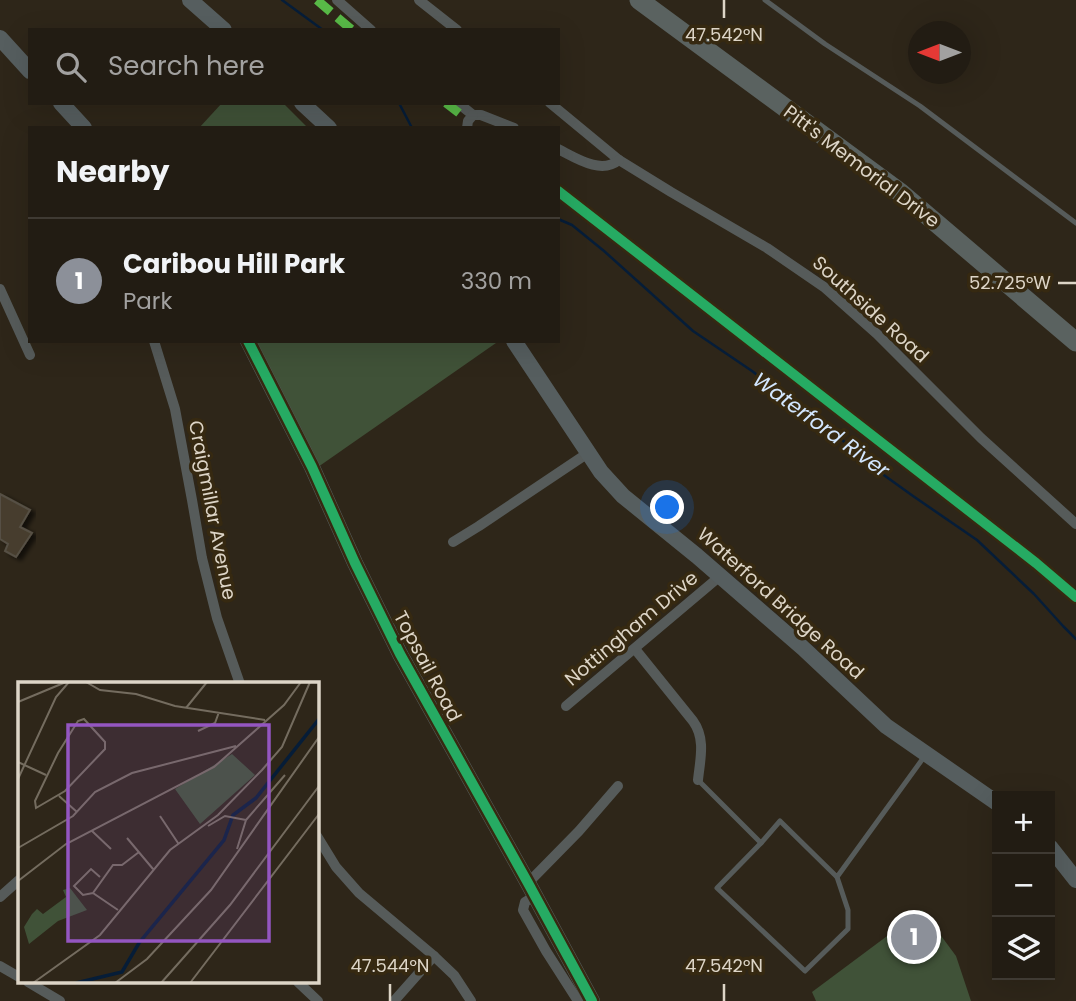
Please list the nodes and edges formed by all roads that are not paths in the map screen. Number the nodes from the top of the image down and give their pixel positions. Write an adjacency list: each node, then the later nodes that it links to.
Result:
1 (190, 0): 7 (street)
2 (337, 0): 8 (street)
3 (419, 0): 9 (street)
4 (639, 0): 26 (highway, Pitt's Memorial Drive)
5 (661, 0): 25 (highway, Pitt's Memorial Drive)
6 (765, 0): 23 (lane)
7 (222, 28)
8 (369, 28)
9 (454, 28)
10 (0, 38): 11 (street)
11 (28, 69)
12 (63, 105): 17 (street)
13 (304, 105): 18 (street)
14 (460, 105): 16 (street)
15 (552, 105): 22 (street, Southside Road)
16 (473, 115): 19 (street); 20 (street)
17 (82, 126)
18 (327, 126)
19 (467, 126)
20 (509, 126)
21 (560, 150): 22 (street)
22 (620, 160): 32 (street, Southside Road)
23 (1076, 223)
24 (0, 289): 30 (street)
25 (1076, 324)
26 (1076, 342)
27 (155, 343): 36 (street, Craigmillar Avenue)
28 (249, 343): 48 (street, Topsail Road)
29 (515, 343): 31 (street, Waterford Bridge Road)
30 (30, 355)
31 (588, 453): 33 (street); 34 (street, Waterford Bridge Road)
32 (1076, 524)
33 (453, 542)
34 (719, 577): 35 (street, Nottingham Drive); 38 (street, Waterford Bridge Road)
35 (635, 649): 37 (street, Nottingham Drive); 39 (street)
36 (239, 682)
37 (566, 706)
38 (926, 754): 41 (street, Waterford Bridge Road); 45 (lane)
39 (698, 780): 43 (lane)
40 (618, 786): 48 (street)
41 (992, 800)
42 (318, 838): 50 (street)
43 (761, 843): 45 (lane); 45 (lane)
44 (1055, 853): 46 (street)
45 (837, 877)
46 (1076, 880)
47 (18, 881): 49 (street)
48 (532, 889): 59 (street); 60 (street, Topsail Road)
49 (0, 897)
50 (434, 956): 57 (street); 58 (street)
51 (0, 966): 52 (street)
52 (18, 976)
53 (31, 984): 55 (street)
54 (300, 984): 56 (street)
55 (60, 1001)
56 (317, 1001)
57 (394, 1001)
58 (471, 1001)
59 (578, 1001)
60 (592, 1001)

